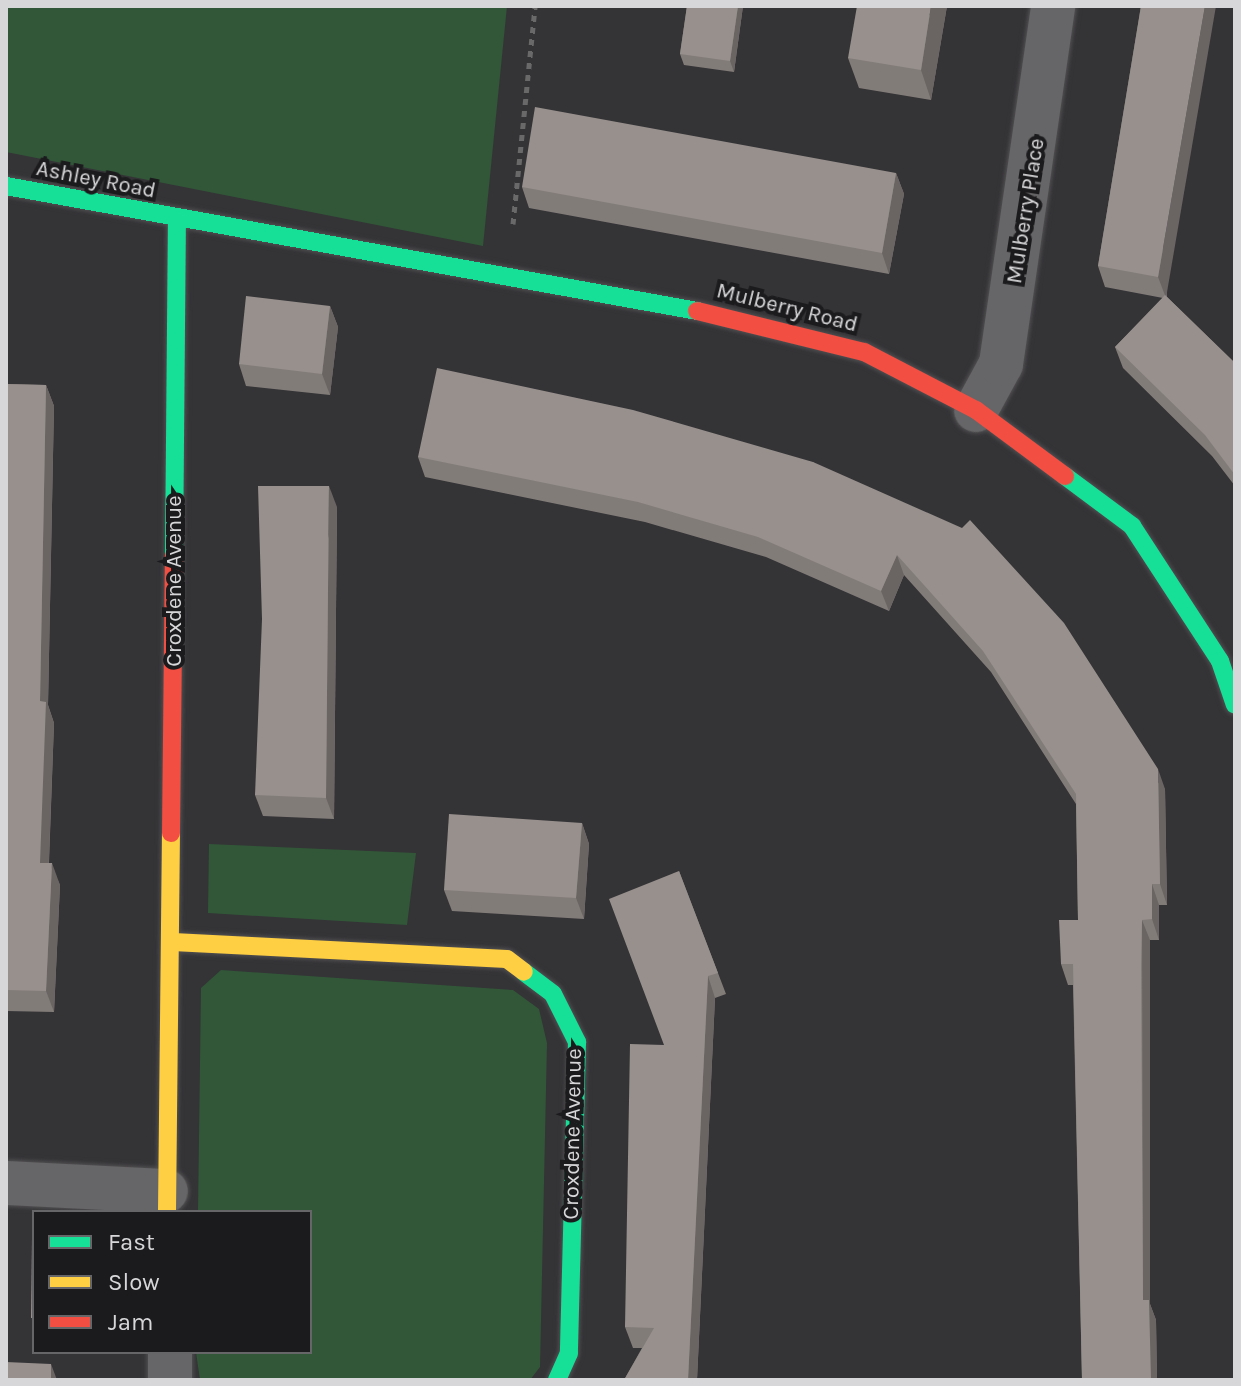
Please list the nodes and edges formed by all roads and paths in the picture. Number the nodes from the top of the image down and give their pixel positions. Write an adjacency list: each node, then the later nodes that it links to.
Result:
1 (535, 6): 5 (path)
2 (1053, 6): 6 (street, Mulberry Place)
3 (6, 186): 4 (street, Ashley Road)
4 (177, 221): 5 (street, Mulberry Road); 8 (street, Croxdene Avenue)
5 (508, 274): 6 (street, Mulberry Road)
6 (976, 410): 7 (street, Mulberry Road)
7 (1235, 705)
8 (173, 942): 10 (street, Croxdene Avenue); 13 (street, Croxdene Avenue)
9 (6, 1183): 10 (street)
10 (166, 1201)
11 (170, 1354): 12 (street)
12 (170, 1380)
13 (557, 1380)

